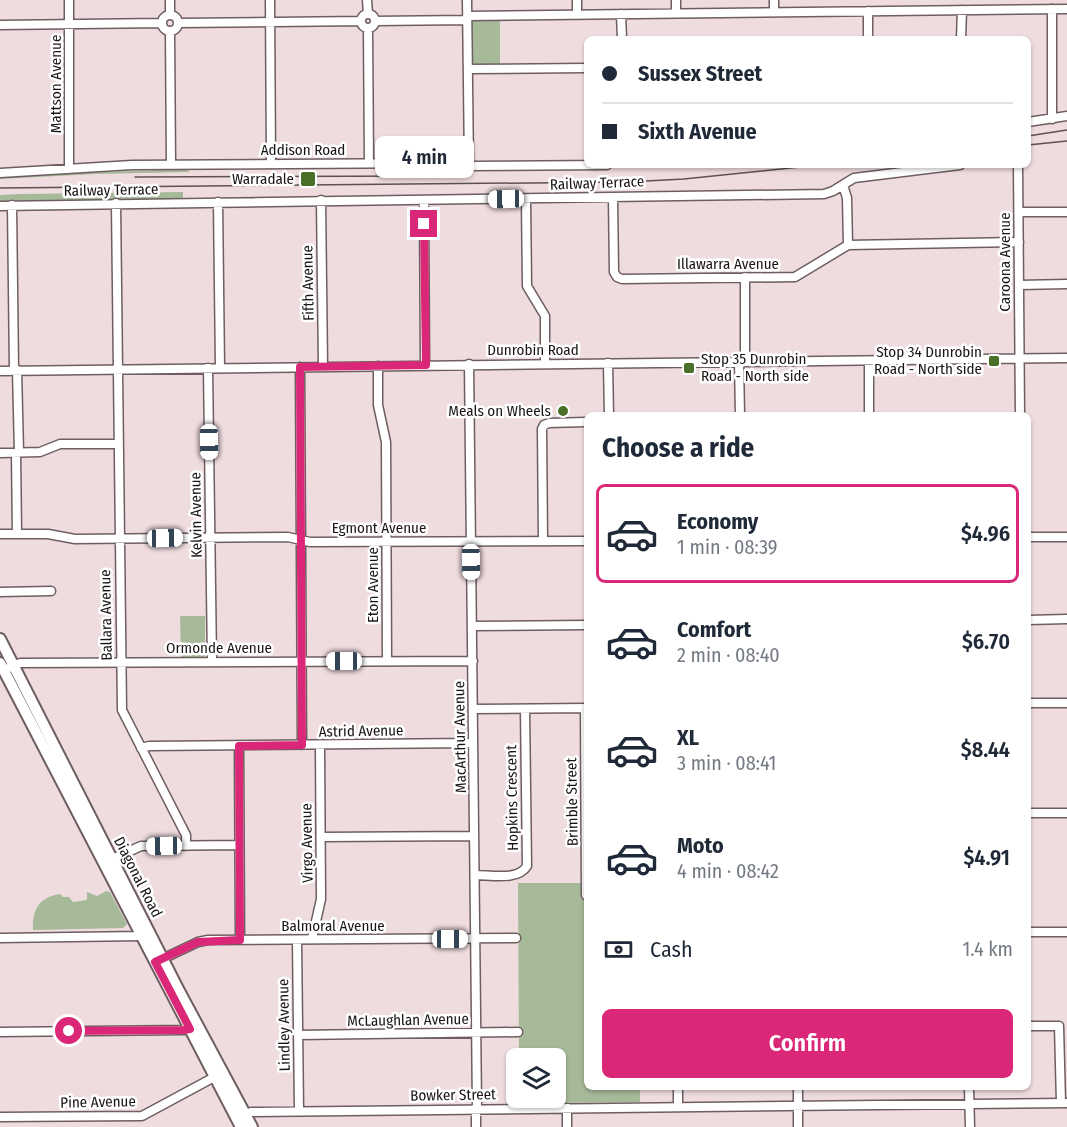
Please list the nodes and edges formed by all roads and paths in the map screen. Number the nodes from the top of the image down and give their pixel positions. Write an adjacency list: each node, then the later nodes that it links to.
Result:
1 (69, 0): 25 (street, Mattson Avenue)
2 (170, 0): 18 (street)
3 (270, 0): 22 (street)
4 (367, 0): 15 (street)
5 (467, 0): 19 (street)
6 (577, 0): 16 (street)
7 (676, 0): 14 (street)
8 (774, 0): 13 (street)
9 (1052, 9): 10 (street); 11 (street); 35 (street)
10 (1067, 9)
11 (962, 10): 12 (street); 31 (street)
12 (868, 11): 13 (street); 30 (street)
13 (774, 12): 14 (street)
14 (676, 13): 17 (street)
15 (368, 14): 20 (street); 21 (street)
16 (577, 14): 17 (street); 19 (street)
17 (621, 14): 29 (street)
18 (170, 15): 23 (street); 24 (street)
19 (467, 18): 21 (street); 33 (street)
20 (361, 21): 22 (street); 27 (street)
21 (375, 21): 27 (street)
22 (270, 22): 24 (street); 38 (street)
23 (162, 23): 25 (street); 28 (street)
24 (178, 23): 28 (street)
25 (69, 24): 26 (street); 44 (street, Mattson Avenue)
26 (0, 25)
27 (368, 28): 37 (street)
28 (170, 31): 39 (street)
29 (622, 36)
30 (868, 36)
31 (961, 36)
32 (584, 68): 33 (street)
33 (468, 69): 41 (street)
34 (1067, 116): 35 (street)
35 (1052, 119): 36 (street)
36 (1031, 122)
37 (369, 163): 38 (street, Addison Road); 41 (street, Addison Road)
38 (271, 164): 39 (street, Addison Road)
39 (171, 165): 44 (street, Addison Road)
40 (584, 165): 41 (street, Addison Road)
41 (469, 166)
42 (936, 168): 46 (street)
43 (1018, 168): 56 (street, Caroona Avenue)
44 (69, 169): 45 (street, Addison Road)
45 (0, 173)
46 (843, 185): 47 (street, Railway Terrace); 58 (street)
47 (614, 198): 48 (street, Railway Terrace); 59 (street, Illawarra Avenue)
48 (526, 199): 50 (street, Railway Terrace); 68 (street)
49 (321, 200): 50 (street, Railway Terrace); 51 (street, Railway Terrace); 70 (street, Fifth Avenue)
50 (424, 200): 69 (street)
51 (218, 202): 52 (street, Railway Terrace); 74 (street)
52 (116, 203): 53 (street, Railway Terrace); 75 (street, Ballara Avenue)
53 (12, 204): 54 (street, Railway Terrace); 77 (street)
54 (0, 206)
55 (1067, 212): 56 (street)
56 (1019, 213): 57 (street, Caroona Avenue)
57 (1019, 242): 58 (street); 60 (street, Caroona Avenue)
58 (848, 245): 59 (street, Illawarra Avenue)
59 (745, 278): 65 (street)
60 (1019, 285): 61 (street); 63 (street, Caroona Avenue)
61 (1067, 285)
62 (1067, 358): 63 (street, Dunrobin Road)
63 (1019, 359): 64 (street, Dunrobin Road); 81 (street, Caroona Avenue)
64 (868, 361): 65 (street, Dunrobin Road); 80 (street)
65 (742, 362): 66 (street, Dunrobin Road); 79 (street)
66 (608, 363): 68 (street, Dunrobin Road); 78 (street)
67 (469, 364): 68 (street, Dunrobin Road); 69 (street, Dunrobin Road); 93 (street, MacArthur Avenue)
68 (545, 364)
69 (426, 365): 71 (street, Dunrobin Road)
70 (323, 366): 71 (street, Dunrobin Road); 72 (street, Dunrobin Road)
71 (378, 366): 96 (street, Eton Avenue)
72 (300, 367): 74 (street, Dunrobin Road); 92 (street)
73 (208, 368): 74 (street, Dunrobin Road); 75 (street, Dunrobin Road); 88 (street, Kelvin Avenue)
74 (220, 368)
75 (117, 369): 77 (street, Dunrobin Road); 83 (street, Ballara Avenue)
76 (0, 370): 77 (street, Dunrobin Road)
77 (16, 370): 85 (street)
78 (609, 412)
79 (740, 412)
80 (869, 412)
81 (1020, 412)
82 (584, 422): 94 (street)
83 (118, 444): 85 (street); 91 (street, Ballara Avenue)
84 (0, 453): 85 (street)
85 (17, 453): 87 (street)
86 (0, 534): 87 (street, Egmont Avenue)
87 (17, 534): 91 (street, Egmont Avenue)
88 (210, 537): 91 (street, Egmont Avenue); 92 (street, Egmont Avenue); 107 (street, Kelvin Avenue)
89 (1031, 537): 90 (street)
90 (1067, 537)
91 (119, 539): 106 (street, Ballara Avenue)
92 (301, 540): 96 (street, Egmont Avenue); 108 (street)
93 (471, 541): 94 (street, Egmont Avenue); 96 (street, Egmont Avenue); 102 (street, MacArthur Avenue)
94 (543, 541): 95 (street, Egmont Avenue)
95 (584, 541)
96 (386, 542): 104 (street, Eton Avenue)
97 (51, 591): 98 (street)
98 (0, 592)
99 (1067, 619): 100 (street)
100 (1031, 620)
101 (584, 625): 102 (street)
102 (472, 626): 105 (street, MacArthur Avenue)
103 (0, 639): 109 (main road, Diagonal Road)
104 (387, 661): 105 (street, Ormonde Avenue); 108 (street, Ormonde Avenue)
105 (472, 661): 113 (street, MacArthur Avenue)
106 (120, 662): 107 (street, Ormonde Avenue); 109 (street, Ormonde Avenue); 119 (street, Ballara Avenue)
107 (212, 662): 108 (street, Ormonde Avenue)
108 (302, 662): 116 (street)
109 (6, 666): 126 (main road, Diagonal Road)
110 (1067, 702): 111 (street)
111 (1031, 703)
112 (584, 708): 114 (street)
113 (473, 709): 114 (street); 115 (street, MacArthur Avenue)
114 (525, 709): 127 (street, Hopkins Crescent)
115 (473, 743): 118 (street, Astrid Avenue); 122 (street, MacArthur Avenue)
116 (302, 745): 117 (street, Astrid Avenue); 118 (street, Astrid Avenue)
117 (239, 746): 119 (street, Astrid Avenue); 124 (street)
118 (320, 746): 123 (street, Virgo Avenue)
119 (141, 748): 125 (street, Ballara Avenue)
120 (1031, 813): 121 (street)
121 (1067, 813)
122 (474, 836): 123 (street); 127 (street, MacArthur Avenue)
123 (321, 837): 134 (street, Virgo Avenue)
124 (239, 845): 125 (street); 135 (street)
125 (186, 846): 126 (street)
126 (108, 862): 130 (main road, Diagonal Road)
127 (475, 875): 132 (street, MacArthur Avenue)
128 (1031, 932): 129 (street)
129 (1067, 932)
130 (145, 934): 131 (street); 137 (main road, Diagonal Road)
131 (0, 938)
132 (476, 938): 133 (street, Balmoral Avenue); 134 (street, Balmoral Avenue); 142 (street, MacArthur Avenue)
133 (516, 938)
134 (312, 939): 136 (street, Balmoral Avenue)
135 (240, 940): 136 (street, Balmoral Avenue); 137 (street, Balmoral Avenue)
136 (297, 940): 144 (street, Lindley Avenue)
137 (159, 960): 140 (main road, Diagonal Road)
138 (1063, 1025): 139 (street); 149 (street)
139 (1031, 1026)
140 (194, 1027): 141 (street); 145 (main road, Diagonal Road)
141 (0, 1032)
142 (477, 1032): 143 (street, McLaughlan Avenue); 144 (street, McLaughlan Avenue); 153 (street, MacArthur Avenue)
143 (518, 1032)
144 (298, 1035): 155 (street, Lindley Avenue)
145 (218, 1075): 156 (street, Pine Avenue); 158 (main road, Diagonal Road)
146 (678, 1090): 152 (street)
147 (798, 1090): 151 (street)
148 (969, 1090): 150 (street)
149 (1064, 1103): 150 (street, Bowker Street)
150 (969, 1104): 151 (street, Bowker Street); 164 (street)
151 (798, 1105): 152 (street, Bowker Street); 163 (street)
152 (678, 1107): 154 (street, Bowker Street)
153 (477, 1108): 154 (street, Bowker Street); 155 (street, Bowker Street); 161 (street, MacArthur Avenue)
154 (567, 1108): 162 (street)
155 (299, 1111): 158 (street, Bowker Street)
156 (112, 1116): 157 (street, Pine Avenue); 159 (street)
157 (0, 1117)
158 (241, 1119): 160 (main road, Diagonal Road)
159 (112, 1127)
160 (252, 1127)
161 (476, 1127)
162 (567, 1127)
163 (798, 1127)
164 (970, 1127)

